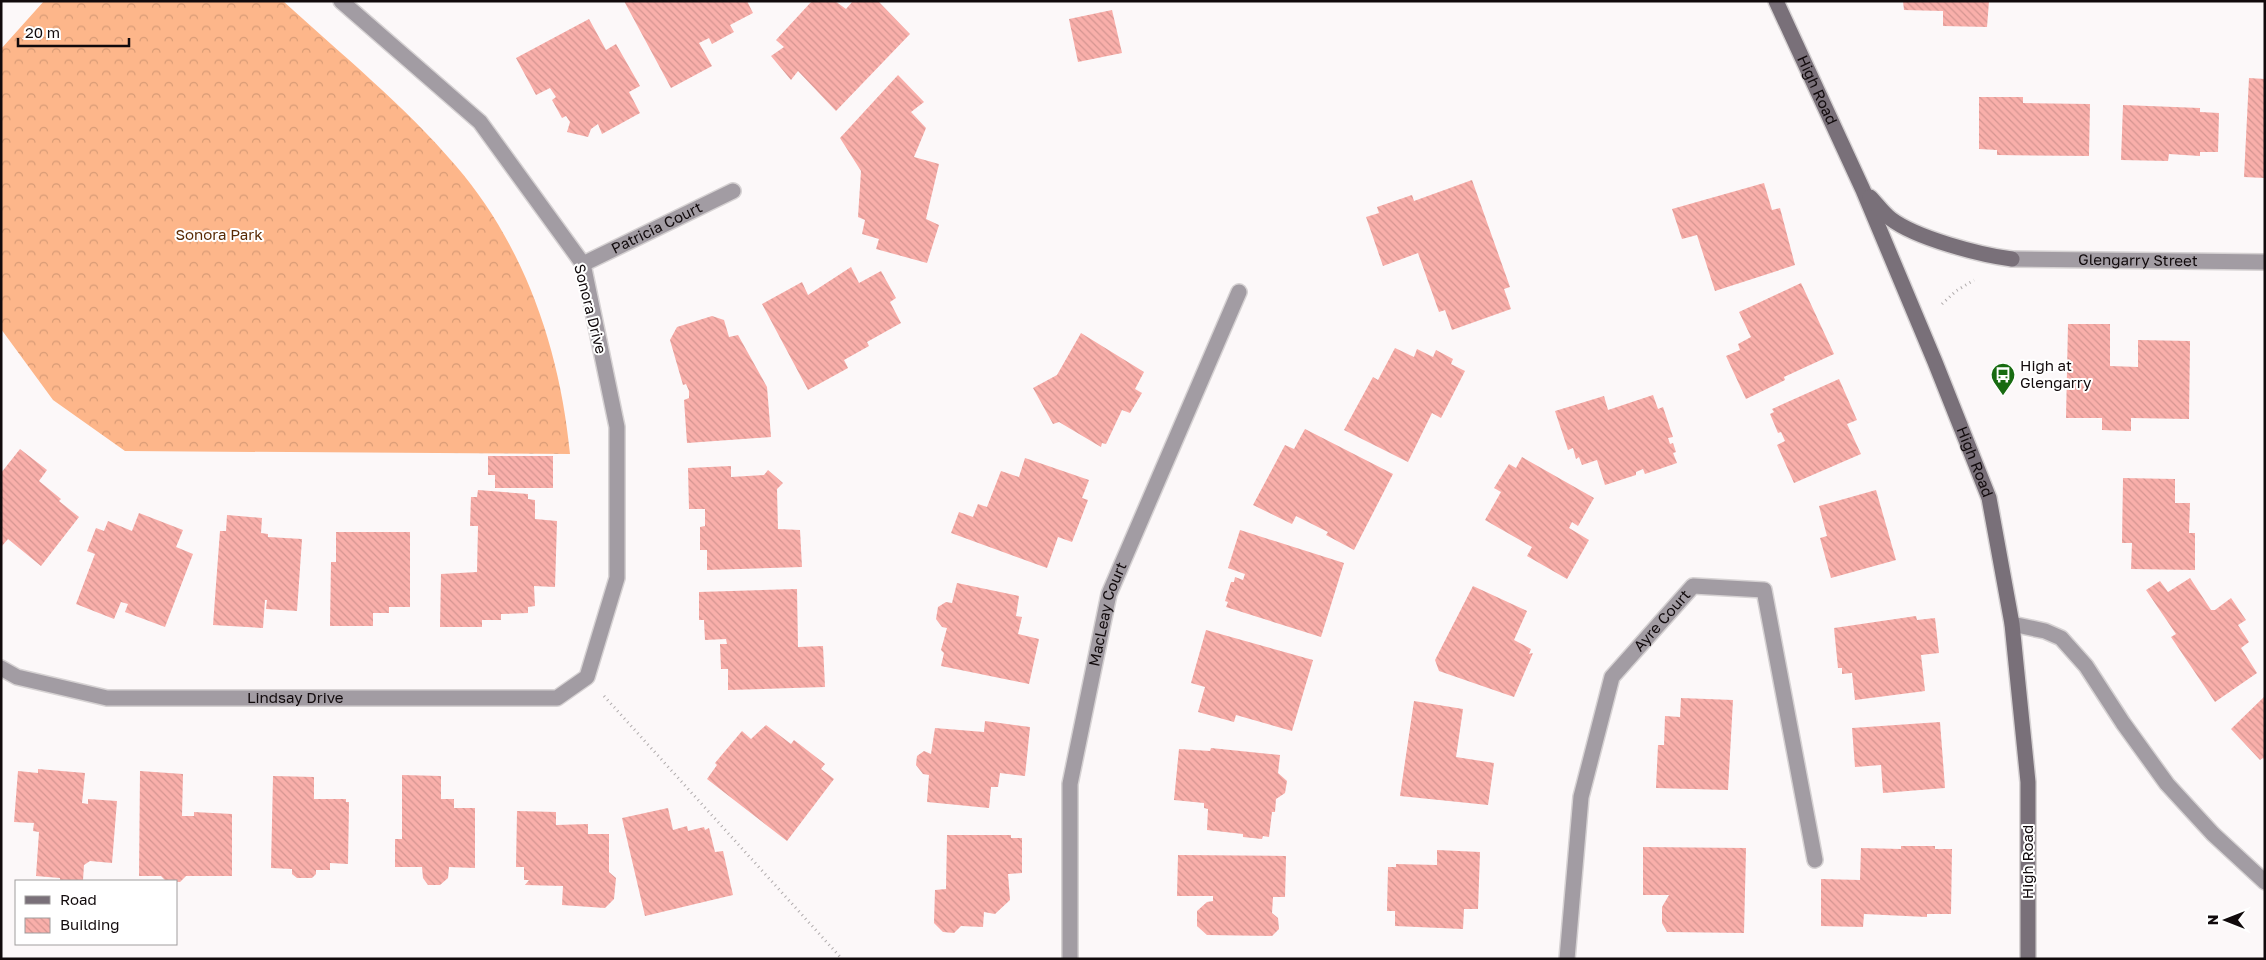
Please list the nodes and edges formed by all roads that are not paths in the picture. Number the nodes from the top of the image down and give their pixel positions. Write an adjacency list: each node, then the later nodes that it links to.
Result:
1 (341, 1): 7 (street, Sonora Drive)
2 (1776, 1): 3 (main road, High Road)
3 (1864, 190): 5 (main road); 9 (main road, High Road)
4 (733, 191): 7 (street, Patricia Court)
5 (2012, 259): 6 (street, Glengarry Street)
6 (2265, 262)
7 (583, 264): 11 (street, Sonora Drive)
8 (1240, 292): 14 (street, MacLeay Court)
9 (2012, 624): 13 (street); 16 (main road, High Road)
10 (1, 668): 11 (street, Lindsay Drive)
11 (587, 676)
12 (1815, 860): 15 (street, Ayre Court)
13 (2265, 882)
14 (1070, 959)
15 (1567, 959)
16 (2028, 959)

